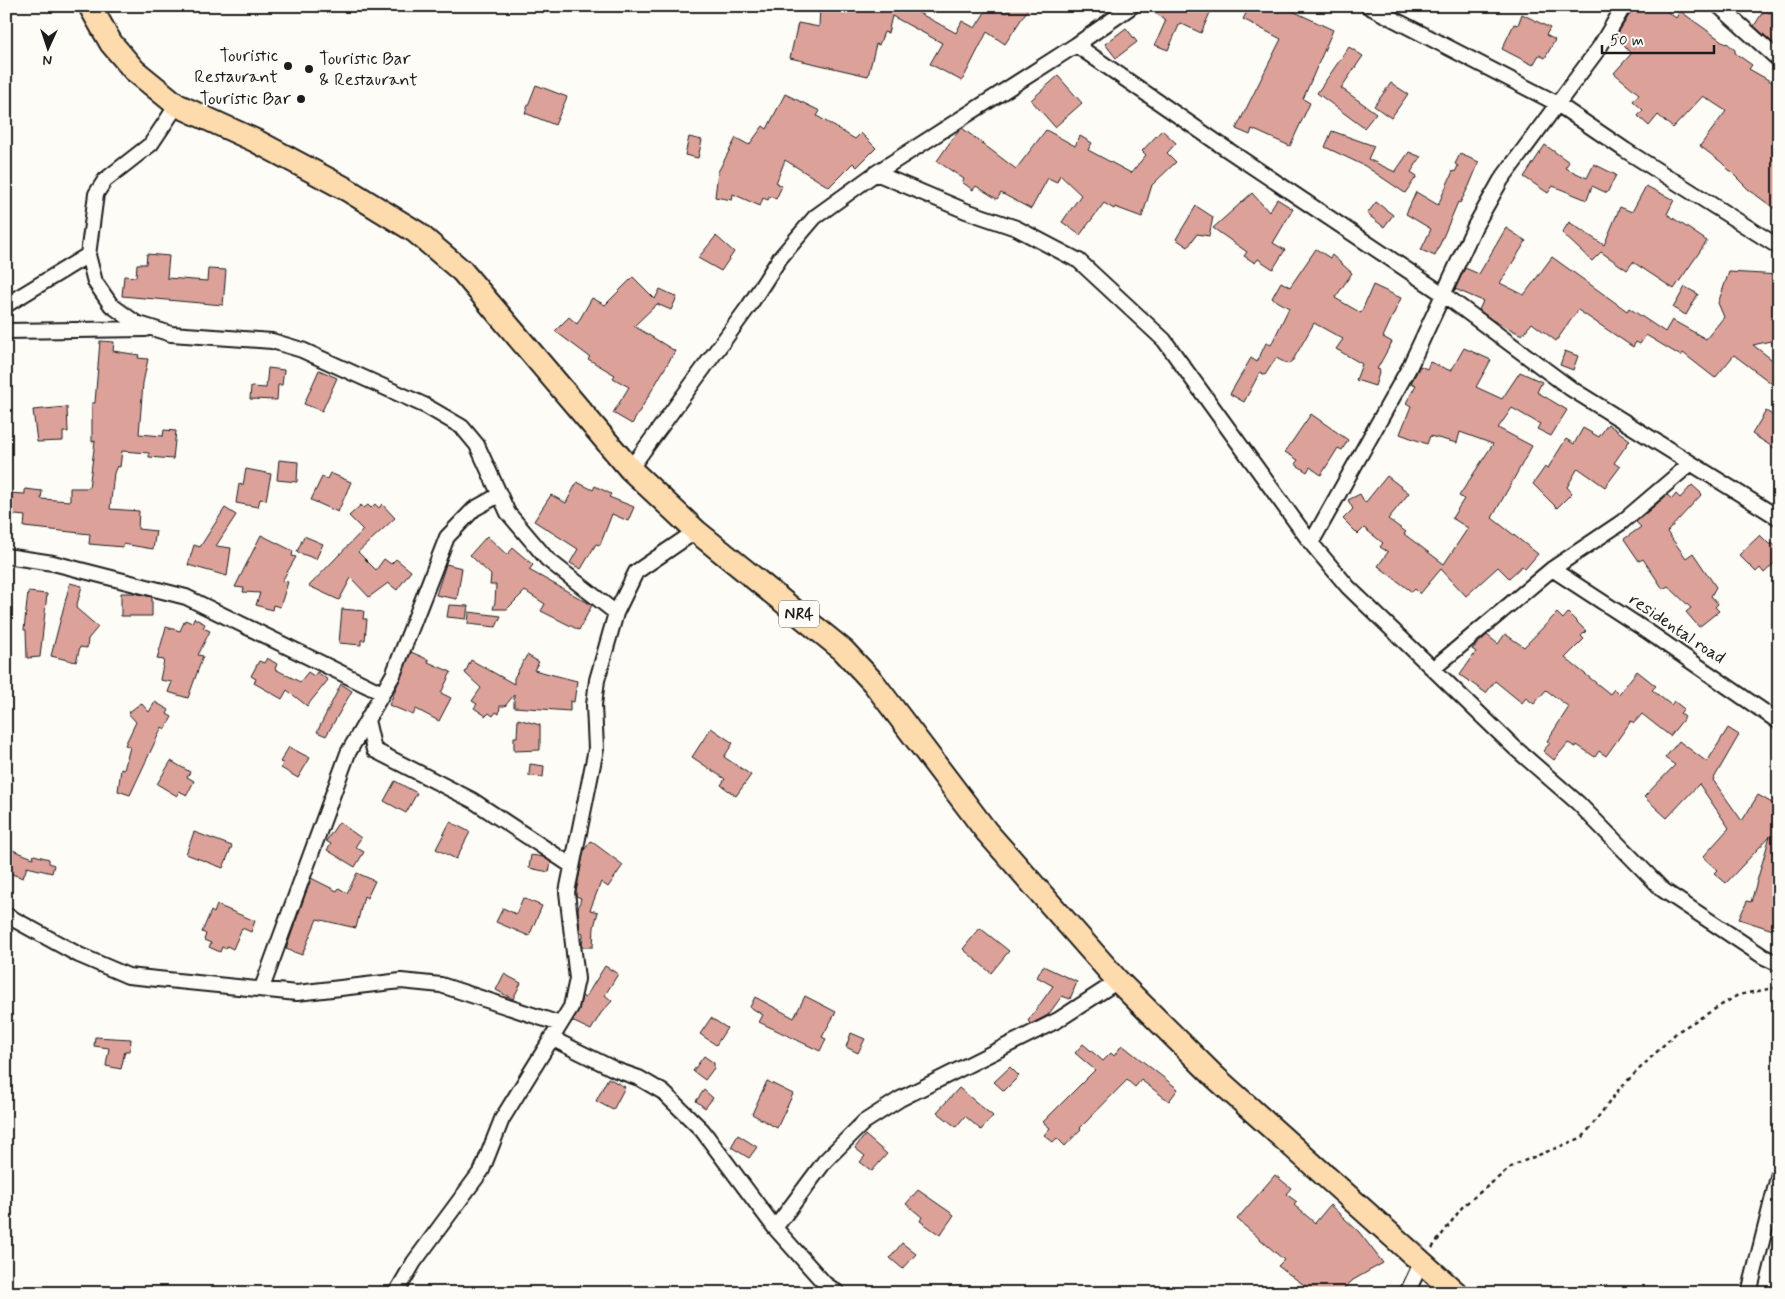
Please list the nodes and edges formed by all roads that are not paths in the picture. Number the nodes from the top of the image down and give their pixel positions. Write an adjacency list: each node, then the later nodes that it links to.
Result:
1 (90, 6): 9 (highway, NR4)
2 (1132, 6): 6 (street)
3 (1368, 6): 8 (street)
4 (1624, 6): 8 (street)
5 (1719, 6): 7 (street)
6 (1076, 45): 10 (street); 13 (street)
7 (1779, 60)
8 (1556, 103): 11 (street); 13 (street)
9 (177, 105): 12 (street); 18 (highway, NR4)
10 (876, 173): 18 (street); 22 (street)
11 (1779, 247)
12 (88, 255): 14 (street); 15 (street)
13 (1443, 294): 17 (street); 22 (street)
14 (6, 305)
15 (154, 329): 16 (street); 19 (street)
16 (6, 331)
17 (1690, 464): 20 (street); 24 (street)
18 (630, 469): 21 (highway, NR4)
19 (499, 495): 25 (street); 27 (street)
20 (1779, 518)
21 (696, 531): 25 (street); 33 (highway, NR4)
22 (1311, 543): 26 (street)
23 (6, 556): 27 (street)
24 (1552, 569): 26 (street); 29 (street, residental road)
25 (616, 613): 30 (street)
26 (1434, 668): 32 (street)
27 (382, 692): 28 (street)
28 (367, 720): 30 (street); 34 (street)
29 (1779, 722)
30 (572, 866): 35 (street)
31 (6, 915): 34 (street)
32 (1779, 964)
33 (1118, 981): 38 (street); 39 (highway, NR4)
34 (262, 988): 35 (street)
35 (560, 1024): 36 (street)
36 (551, 1038): 38 (street); 40 (street)
37 (1779, 1173): 44 (street)
38 (775, 1228): 41 (street)
39 (1421, 1262): 42 (street); 43 (highway, NR4)
40 (396, 1293)
41 (838, 1293)
42 (1407, 1293)
43 (1456, 1293)
44 (1749, 1293)

